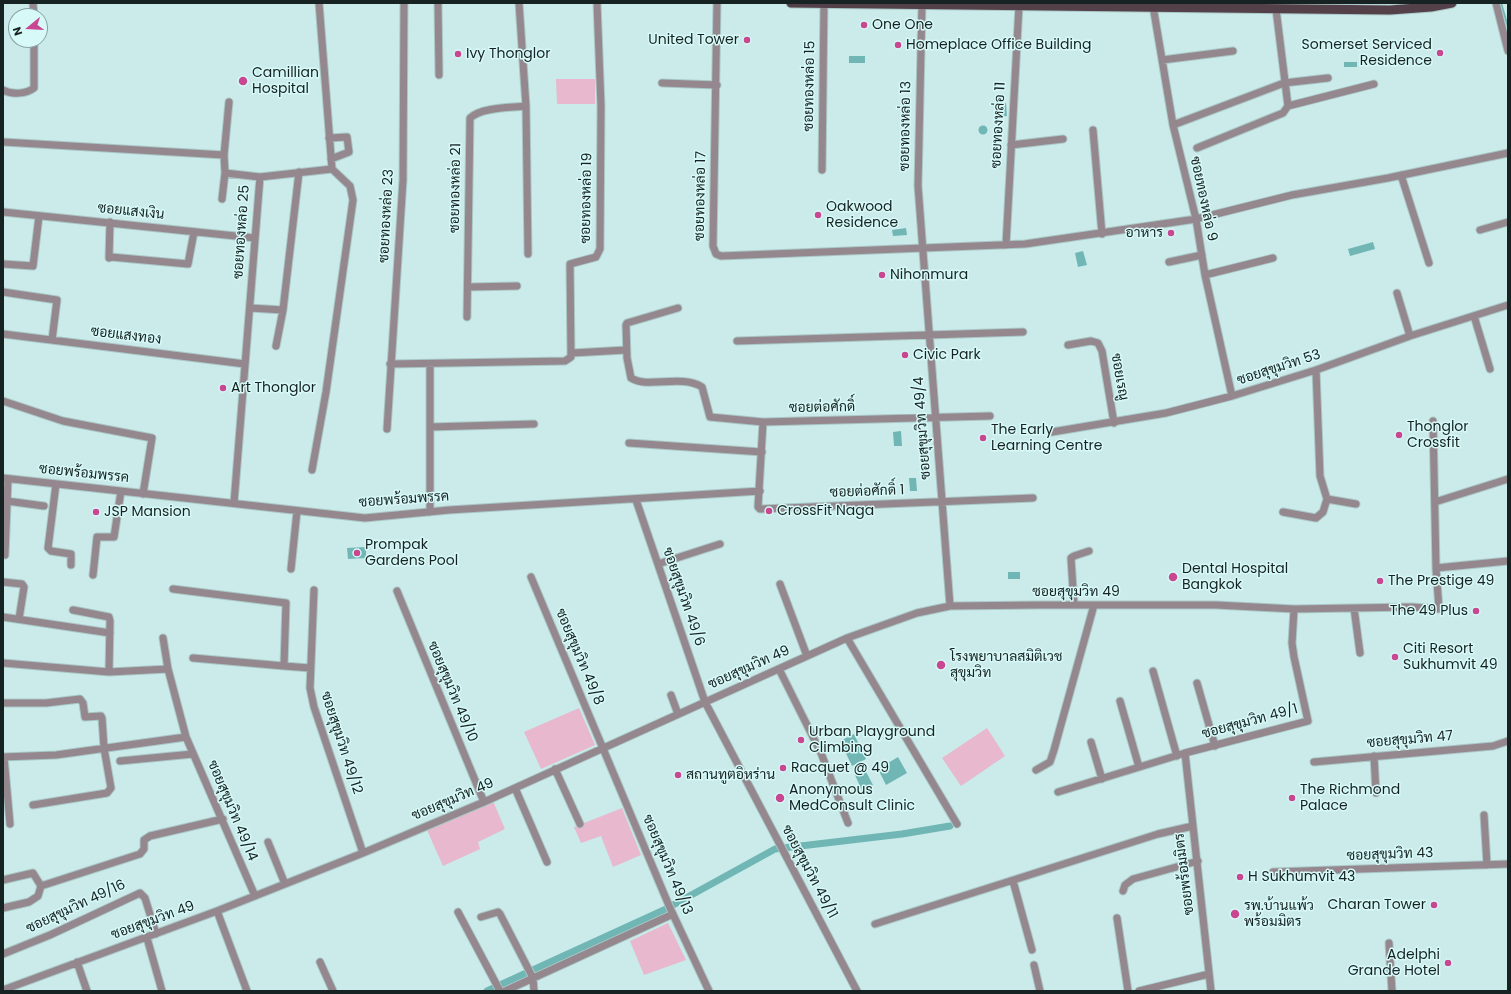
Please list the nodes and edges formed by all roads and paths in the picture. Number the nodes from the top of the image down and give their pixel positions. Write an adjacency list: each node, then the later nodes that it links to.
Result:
1 (319, 3): 34 (street)
2 (404, 3): 88 (street, ซอยทองหล่อ 23)
3 (438, 3): 22 (street)
4 (519, 3): 30 (street)
5 (597, 3): 86 (street, ซอยทองหล่อ 19)
6 (717, 3): 27 (street, ซอยทองหล่อ 17)
7 (791, 3): 8 (main road)
8 (806, 3): 9 (main road)
9 (824, 3): 12 (main road); 43 (street, ซอยทองหล่อ 15)
10 (1452, 3): 17 (main road)
11 (1496, 3): 20 (street)
12 (922, 4): 13 (main road); 59 (street, ซอยทองหล่อ 13)
13 (1020, 5): 14 (main road); 37 (street, ซอยทองหล่อ 11)
14 (1153, 5): 15 (main road); 21 (street, ซอยทองหล่อ 9)
15 (1179, 5): 16 (main road)
16 (1276, 6): 17 (main road); 25 (street)
17 (1294, 6)
18 (34, 48): 28 (street)
19 (1233, 51): 21 (street)
20 (1508, 51)
21 (1162, 60): 32 (street, ซอยทองหล่อ 9)
22 (439, 75)
23 (1328, 78): 25 (street)
24 (662, 83): 27 (street)
25 (1284, 83): 31 (street); 32 (street)
26 (1374, 84): 31 (street)
27 (717, 85): 59 (street, ซอยทองหล่อ 17)
28 (3, 90)
29 (229, 102): 40 (street)
30 (526, 106): 60 (street); 68 (street, ซอยทองหล่อ 21)
31 (1288, 106): 38 (street)
32 (1173, 125): 51 (street, ซอยทองหล่อ 9)
33 (1093, 130): 56 (street)
34 (329, 138): 41 (street); 41 (street)
35 (1063, 139): 37 (street)
36 (3, 142): 40 (street)
37 (1011, 145): 58 (street, ซอยทองหล่อ 11)
38 (1197, 148)
39 (1508, 153): 46 (street)
40 (224, 156): 45 (street)
41 (331, 159): 42 (street)
42 (332, 169): 44 (street, ซอยทองหล่อ 25); 105 (street)
43 (822, 170)
44 (299, 172): 47 (street, ซอยทองหล่อ 25); 74 (street)
45 (225, 173): 47 (street); 48 (street)
46 (1401, 175): 51 (street); 64 (street)
47 (260, 177): 57 (street, ซอยทองหล่อ 25)
48 (222, 199)
49 (3, 212): 50 (street, ซอยแสงเงิน)
50 (39, 216): 52 (street, ซอยแสงเงิน); 65 (street)
51 (1196, 219): 56 (street); 61 (street, ซอยทองหล่อ 9)
52 (110, 222): 55 (street, ซอยแสงเงิน); 55 (street)
53 (1508, 222): 54 (street)
54 (1480, 230)
55 (194, 232): 57 (street, ซอยแสงเงิน)
56 (1102, 234): 58 (street)
57 (255, 238): 72 (street, ซอยทองหล่อ 25)
58 (1006, 244): 59 (street)
59 (923, 249): 79 (street, ซอยสุขุมวิท 49/4)
60 (528, 254)
61 (1202, 255): 63 (street); 66 (street, ซอยทองหล่อ 9)
62 (1273, 258): 66 (street)
63 (1169, 262)
64 (1429, 262)
65 (3, 264)
66 (1205, 275): 92 (street, ซอยทองหล่อ 9)
67 (517, 286): 68 (street)
68 (468, 287): 76 (street, ซอยทองหล่อ 21)
69 (3, 292): 81 (street)
70 (1397, 293): 80 (street)
71 (1508, 305): 75 (street, ซอยสุขุมวิท 53)
72 (250, 308): 74 (street); 87 (street, ซอยทองหล่อ 25)
73 (678, 308): 85 (street)
74 (283, 310): 84 (street)
75 (1474, 316): 80 (street, ซอยสุขุมวิท 53); 90 (street)
76 (467, 317)
77 (1023, 332): 79 (street)
78 (3, 334): 81 (street, ซอยแสงทอง)
79 (929, 334): 82 (street); 95 (street, ซอยสุขุมวิท 49/4)
80 (1410, 336): 91 (street, ซอยสุขุมวิท 53)
81 (52, 340): 87 (street, ซอยแสงทอง)
82 (736, 341)
83 (1068, 345): 98 (street, ซอยเรณู)
84 (276, 346)
85 (626, 350): 86 (street); 97 (street, ซอยต่อศักดิ์)
86 (572, 353): 89 (street)
87 (245, 364): 118 (street, ซอยทองหล่อ 25)
88 (390, 364): 89 (street); 101 (street, ซอยทองหล่อ 23)
89 (430, 364): 100 (street)
90 (1490, 369)
91 (1316, 370): 92 (street, ซอยสุขุมวิท 53); 113 (street)
92 (1232, 396): 98 (street, ซอยสุขุมวิท 53)
93 (3, 401): 111 (street)
94 (990, 416): 95 (street, ซอยต่อศักดิ์)
95 (936, 418): 97 (street, ซอยต่อศักดิ์); 116 (street, ซอยสุขุมวิท 49/4)
96 (1433, 421): 117 (street)
97 (763, 422): 104 (street, ซอยต่อศักดิ์ 1)
98 (1114, 423): 102 (street, ซอยสุขุมวิท 53)
99 (534, 424): 100 (street)
100 (430, 426): 122 (street)
101 (387, 429)
102 (1052, 432)
103 (629, 444): 104 (street)
104 (762, 452): 110 (street, ซอยต่อศักดิ์ 1)
105 (312, 470)
106 (6, 478): 108 (street, ซอยพร้อมพรรค); 115 (street)
107 (1508, 479): 117 (street)
108 (56, 484): 109 (street, ซอยพร้อมพรรค); 129 (street)
109 (121, 491): 111 (street, ซอยพร้อมพรรค); 132 (street)
110 (760, 491): 114 (street, ซอยพร้อมพรรค); 116 (street, ซอยต่อศักดิ์ 1)
111 (144, 494): 118 (street, ซอยพร้อมพรรค)
112 (1033, 498): 116 (street)
113 (1327, 499): 119 (street); 123 (street)
114 (636, 500): 122 (street, ซอยพร้อมพรรค); 128 (street, ซอยสุขุมวิท 49/6)
115 (7, 501): 120 (street); 126 (street)
116 (942, 502): 141 (street, ซอยสุขุมวิท 49/4)
117 (1435, 502): 130 (street)
118 (234, 503): 121 (street, ซอยพร้อมพรรค)
119 (1356, 504)
120 (44, 506)
121 (297, 511): 122 (street, ซอยพร้อมพรรค); 131 (street)
122 (430, 512)
123 (1283, 512)
124 (720, 544): 128 (street)
125 (1089, 551): 139 (street)
126 (5, 555)
127 (1508, 561): 130 (street)
128 (658, 564): 163 (street, ซอยสุขุมวิท 49/6)
129 (71, 565)
130 (1436, 568): 142 (street, ซอยสุขุมวิท 49)
131 (291, 569)
132 (93, 575)
133 (531, 577): 170 (street, ซอยสุขุมวิท 49/8)
134 (3, 582): 146 (street)
135 (780, 584): 151 (street)
136 (173, 589): 154 (street)
137 (314, 590): 155 (street, ซอยสุขุมวิท 49/12)
138 (396, 591): 186 (street, ซอยสุขุมวิท 49/10)
139 (1074, 605): 140 (street, ซอยสุขุมวิท 49); 141 (street, ซอยสุขุมวิท 49)
140 (1094, 605): 143 (street, ซอยสุขุมวิท 49); 181 (street)
141 (950, 606): 149 (street, ซอยสุขุมวิท 49)
142 (1354, 608): 143 (street, ซอยสุขุมวิท 49); 150 (street)
143 (1294, 609): 169 (street, ซอยสุขุมวิท 49/1)
144 (73, 610): 147 (street)
145 (3, 617): 146 (street)
146 (20, 619): 147 (street)
147 (110, 633): 159 (street)
148 (163, 638): 156 (street, ซอยสุขุมวิท 49/14)
149 (847, 638): 151 (street, ซอยสุขุมวิท 49); 193 (street)
150 (1360, 653)
151 (807, 656): 157 (street, ซอยสุขุมวิท 49)
152 (193, 658): 154 (street)
153 (3, 663): 159 (street)
154 (284, 666): 155 (street)
155 (310, 668): 196 (street, ซอยสุขุมวิท 49/12)
156 (168, 669): 159 (street); 166 (street, ซอยสุขุมวิท 49/14)
157 (779, 669): 163 (street, ซอยสุขุมวิท 49); 190 (street)
158 (1153, 671): 174 (street)
159 (109, 672)
160 (1197, 683): 169 (street)
161 (672, 695): 165 (street)
162 (1120, 701): 179 (street)
163 (705, 702): 165 (street, ซอยสุขุมวิท 49); 234 (street, ซอยสุขุมวิท 49/11)
164 (3, 703): 171 (street)
165 (678, 714): 170 (street, ซอยสุขุมวิท 49)
166 (186, 737): 171 (street); 173 (street, ซอยสุขุมวิท 49/14)
167 (1508, 741): 175 (street, ซอยสุขุมวิท 47)
168 (1091, 742): 182 (street)
169 (1215, 746): 172 (street, ซอยสุขุมวิท 49/1)
170 (603, 747): 180 (street, ซอยสุขุมวิท 49); 211 (street, ซอยสุขุมวิท 49/13)
171 (104, 748): 176 (street); 187 (street)
172 (1185, 753): 174 (street, ซอยสุขุมวิท 49/1); 194 (street, ซอยพร้อมมิตร)
173 (193, 754): 177 (street); 189 (street, ซอยสุขุมวิท 49/14)
174 (1177, 756): 179 (street, ซอยสุขุมวิท 49/1)
175 (1374, 756): 178 (street, ซอยสุขุมวิท 47); 185 (street)
176 (4, 757): 191 (street)
177 (120, 761)
178 (1314, 762)
179 (1139, 767): 182 (street, ซอยสุขุมวิท 49/1)
180 (555, 769): 183 (street, ซอยสุขุมวิท 49); 192 (street)
181 (1036, 770)
182 (1102, 779): 184 (street, ซอยสุขุมวิท 49/1)
183 (515, 788): 186 (street, ซอยสุขุมวิท 49); 198 (street)
184 (1058, 792)
185 (1376, 793)
186 (484, 802): 196 (street, ซอยสุขุมวิท 49)
187 (32, 805)
188 (1484, 815): 200 (street)
189 (223, 820): 205 (street); 207 (street, ซอยสุขุมวิท 49/14)
190 (848, 823)
191 (10, 824)
192 (580, 824)
193 (957, 824)
194 (1193, 826): 197 (street, ซอยพร้อมมิตร); 203 (street)
195 (268, 842): 204 (street)
196 (363, 853): 204 (street, ซอยสุขุมวิท 49)
197 (1198, 861): 206 (street); 223 (street, ซอยพร้อมมิตร)
198 (547, 862)
199 (1508, 864): 200 (street, ซอยสุขุมวิท 43)
200 (1487, 865): 201 (street, ซอยสุขุมวิท 43)
201 (1273, 872)
202 (3, 880): 205 (street)
203 (1013, 881): 214 (street); 218 (street)
204 (285, 884): 207 (street, ซอยสุขุมวิท 49)
205 (40, 886): 208 (street)
206 (1123, 891)
207 (255, 896): 209 (street, ซอยสุขุมวิท 49)
208 (3, 908)
209 (217, 911): 215 (street, ซอยสุขุมวิท 49); 228 (street)
210 (458, 912): 230 (street)
211 (673, 914): 224 (street); 233 (street, ซอยสุขุมวิท 49/13)
212 (481, 918): 224 (street)
213 (1117, 918): 236 (street)
214 (875, 924)
215 (156, 934): 216 (street, ซอยสุขุมวิท 49); 219 (street, ซอยสุขุมวิท 49/16)
216 (147, 938): 220 (street, ซอยสุขุมวิท 49); 227 (street)
217 (1389, 943): 239 (street)
218 (1032, 950)
219 (3, 954)
220 (77, 962): 225 (street, ซอยสุขุมวิท 49); 226 (street)
221 (320, 962): 229 (street)
222 (1034, 965): 235 (street)
223 (1210, 974): 237 (street); 238 (street, ซอยพร้อมมิตร)
224 (533, 978): 231 (street); 232 (street)
225 (3, 990)
226 (87, 991)
227 (162, 991)
228 (247, 991)
229 (333, 991)
230 (500, 991)
231 (505, 991)
232 (534, 991)
233 (709, 991)
234 (857, 991)
235 (1040, 991)
236 (1128, 991)
237 (1139, 991)
238 (1212, 991)
239 (1392, 991)

